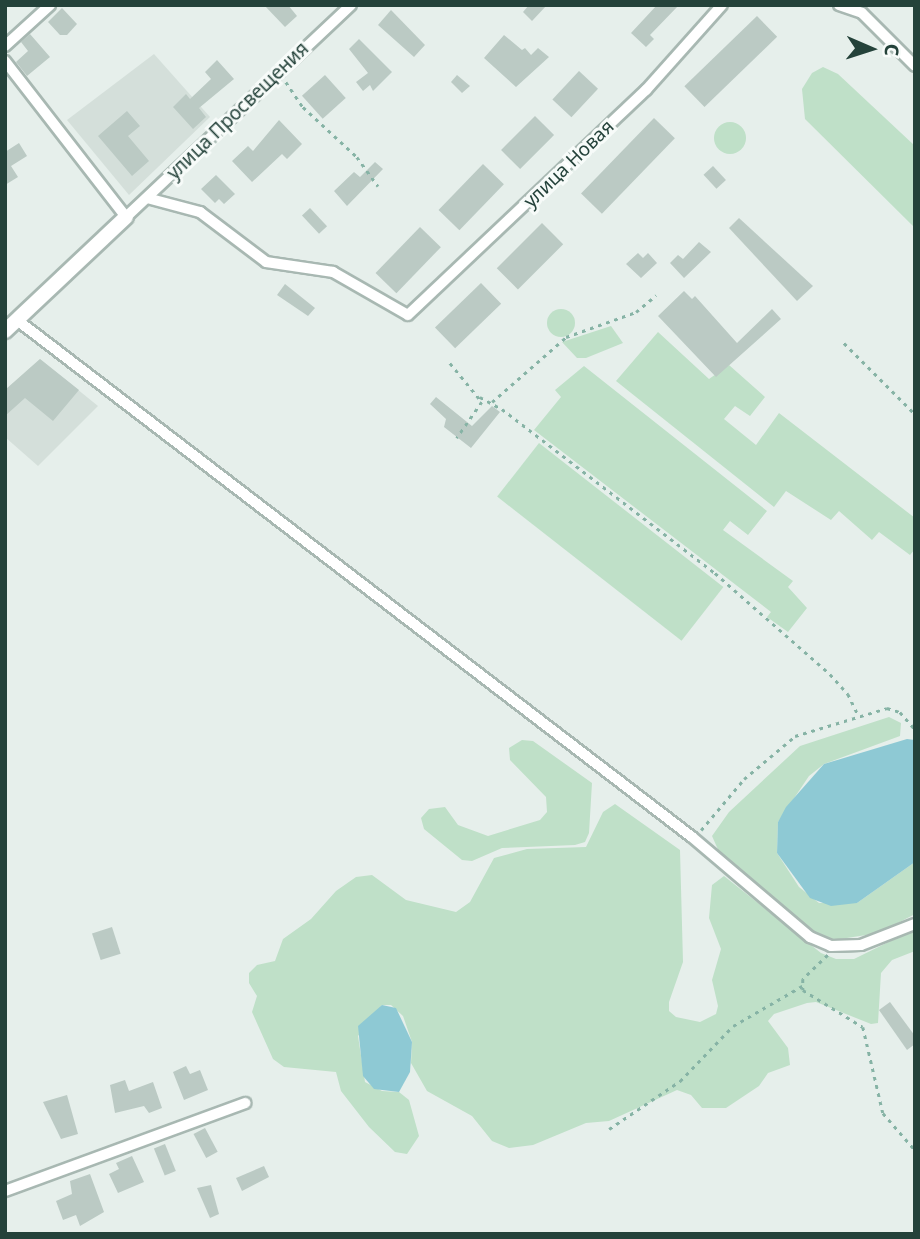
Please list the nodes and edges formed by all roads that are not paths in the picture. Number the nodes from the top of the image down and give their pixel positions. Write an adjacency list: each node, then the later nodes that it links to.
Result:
1 (50, 5): 5 (street)
2 (351, 5): 8 (street, улица Просвещения)
3 (722, 5): 8 (street, улица Новая)
4 (839, 5): 7 (street)
5 (5, 46)
6 (5, 61): 9 (street)
7 (915, 66)
8 (147, 198): 9 (street, улица Просвещения)
9 (126, 218): 10 (street)
10 (17, 320): 11 (street); 12 (street)
11 (5, 331)
12 (915, 924)
13 (244, 1103): 14 (street)
14 (5, 1191)

